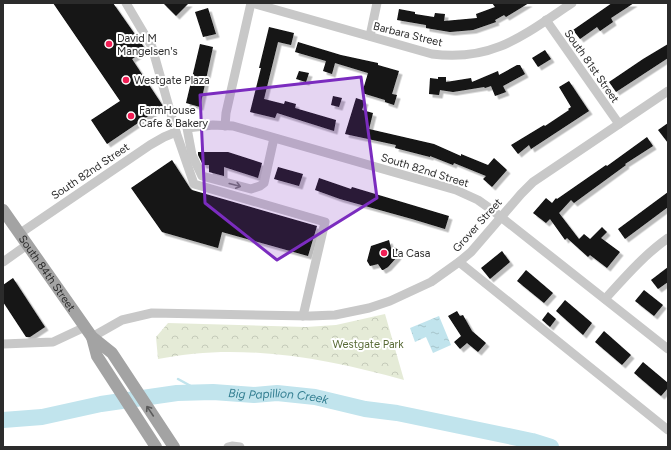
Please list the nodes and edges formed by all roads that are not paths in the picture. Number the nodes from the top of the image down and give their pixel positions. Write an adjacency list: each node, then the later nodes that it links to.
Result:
1 (126, 3): 10 (street)
2 (251, 3): 6 (street, Barbara Street); 9 (street)
3 (377, 3): 6 (street)
4 (572, 3): 5 (street, Barbara Street)
5 (546, 20): 6 (street, Barbara Street); 8 (street, South 81st Street)
6 (370, 36)
7 (668, 91): 8 (street, Grover Street)
8 (619, 124): 13 (street, Grover Street)
9 (225, 126): 11 (street, South 82nd Street); 11 (street, South 82nd Street, one-way to 11)
10 (176, 132): 14 (street, South 82nd Street); 20 (street)
11 (274, 138): 13 (street, South 82nd Street)
12 (4, 214): 14 (main road, South 84th Street)
13 (501, 217): 18 (street, Grover Street); 19 (street, South 82nd Street)
14 (19, 234): 16 (main road, South 84th Street)
15 (668, 238): 19 (street)
16 (27, 245): 17 (street); 21 (main road, South 84th Street)
17 (3, 262)
18 (460, 262): 20 (street, Grover Street); 25 (street)
19 (605, 299): 24 (street, South 82nd Street)
20 (303, 316): 22 (street, Grover Street)
21 (85, 327): 22 (main road, South 84th Street); 23 (street)
22 (92, 337): 26 (main road, South 84th Street, one-way to 22); 27 (main road, South 84th Street)
23 (3, 344)
24 (668, 349)
25 (668, 430)
26 (173, 445)
27 (156, 446)
28 (228, 447): 29 (street)
29 (240, 447)

